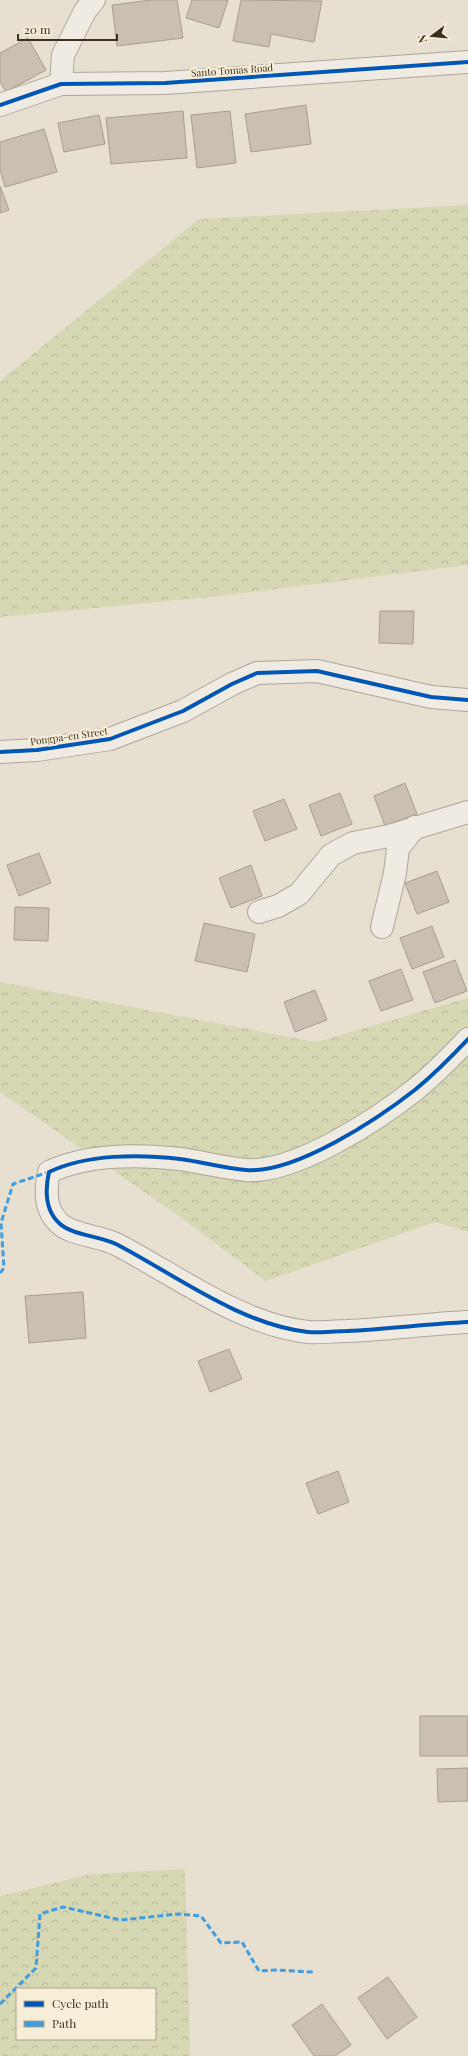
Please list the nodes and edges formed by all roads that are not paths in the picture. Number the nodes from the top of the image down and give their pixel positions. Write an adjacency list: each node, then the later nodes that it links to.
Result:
1 (94, 0): 3 (street)
2 (468, 62): 3 (street, Santo Tomas Road)
3 (60, 84): 4 (street, Santo Tomas Road)
4 (0, 105)
5 (468, 700): 6 (street, Pongpa-en Street)
6 (0, 752)
7 (468, 812): 8 (street)
8 (415, 827): 9 (street); 10 (street)
9 (259, 912)
10 (382, 927)
11 (468, 1039): 12 (street)
12 (468, 1322)

